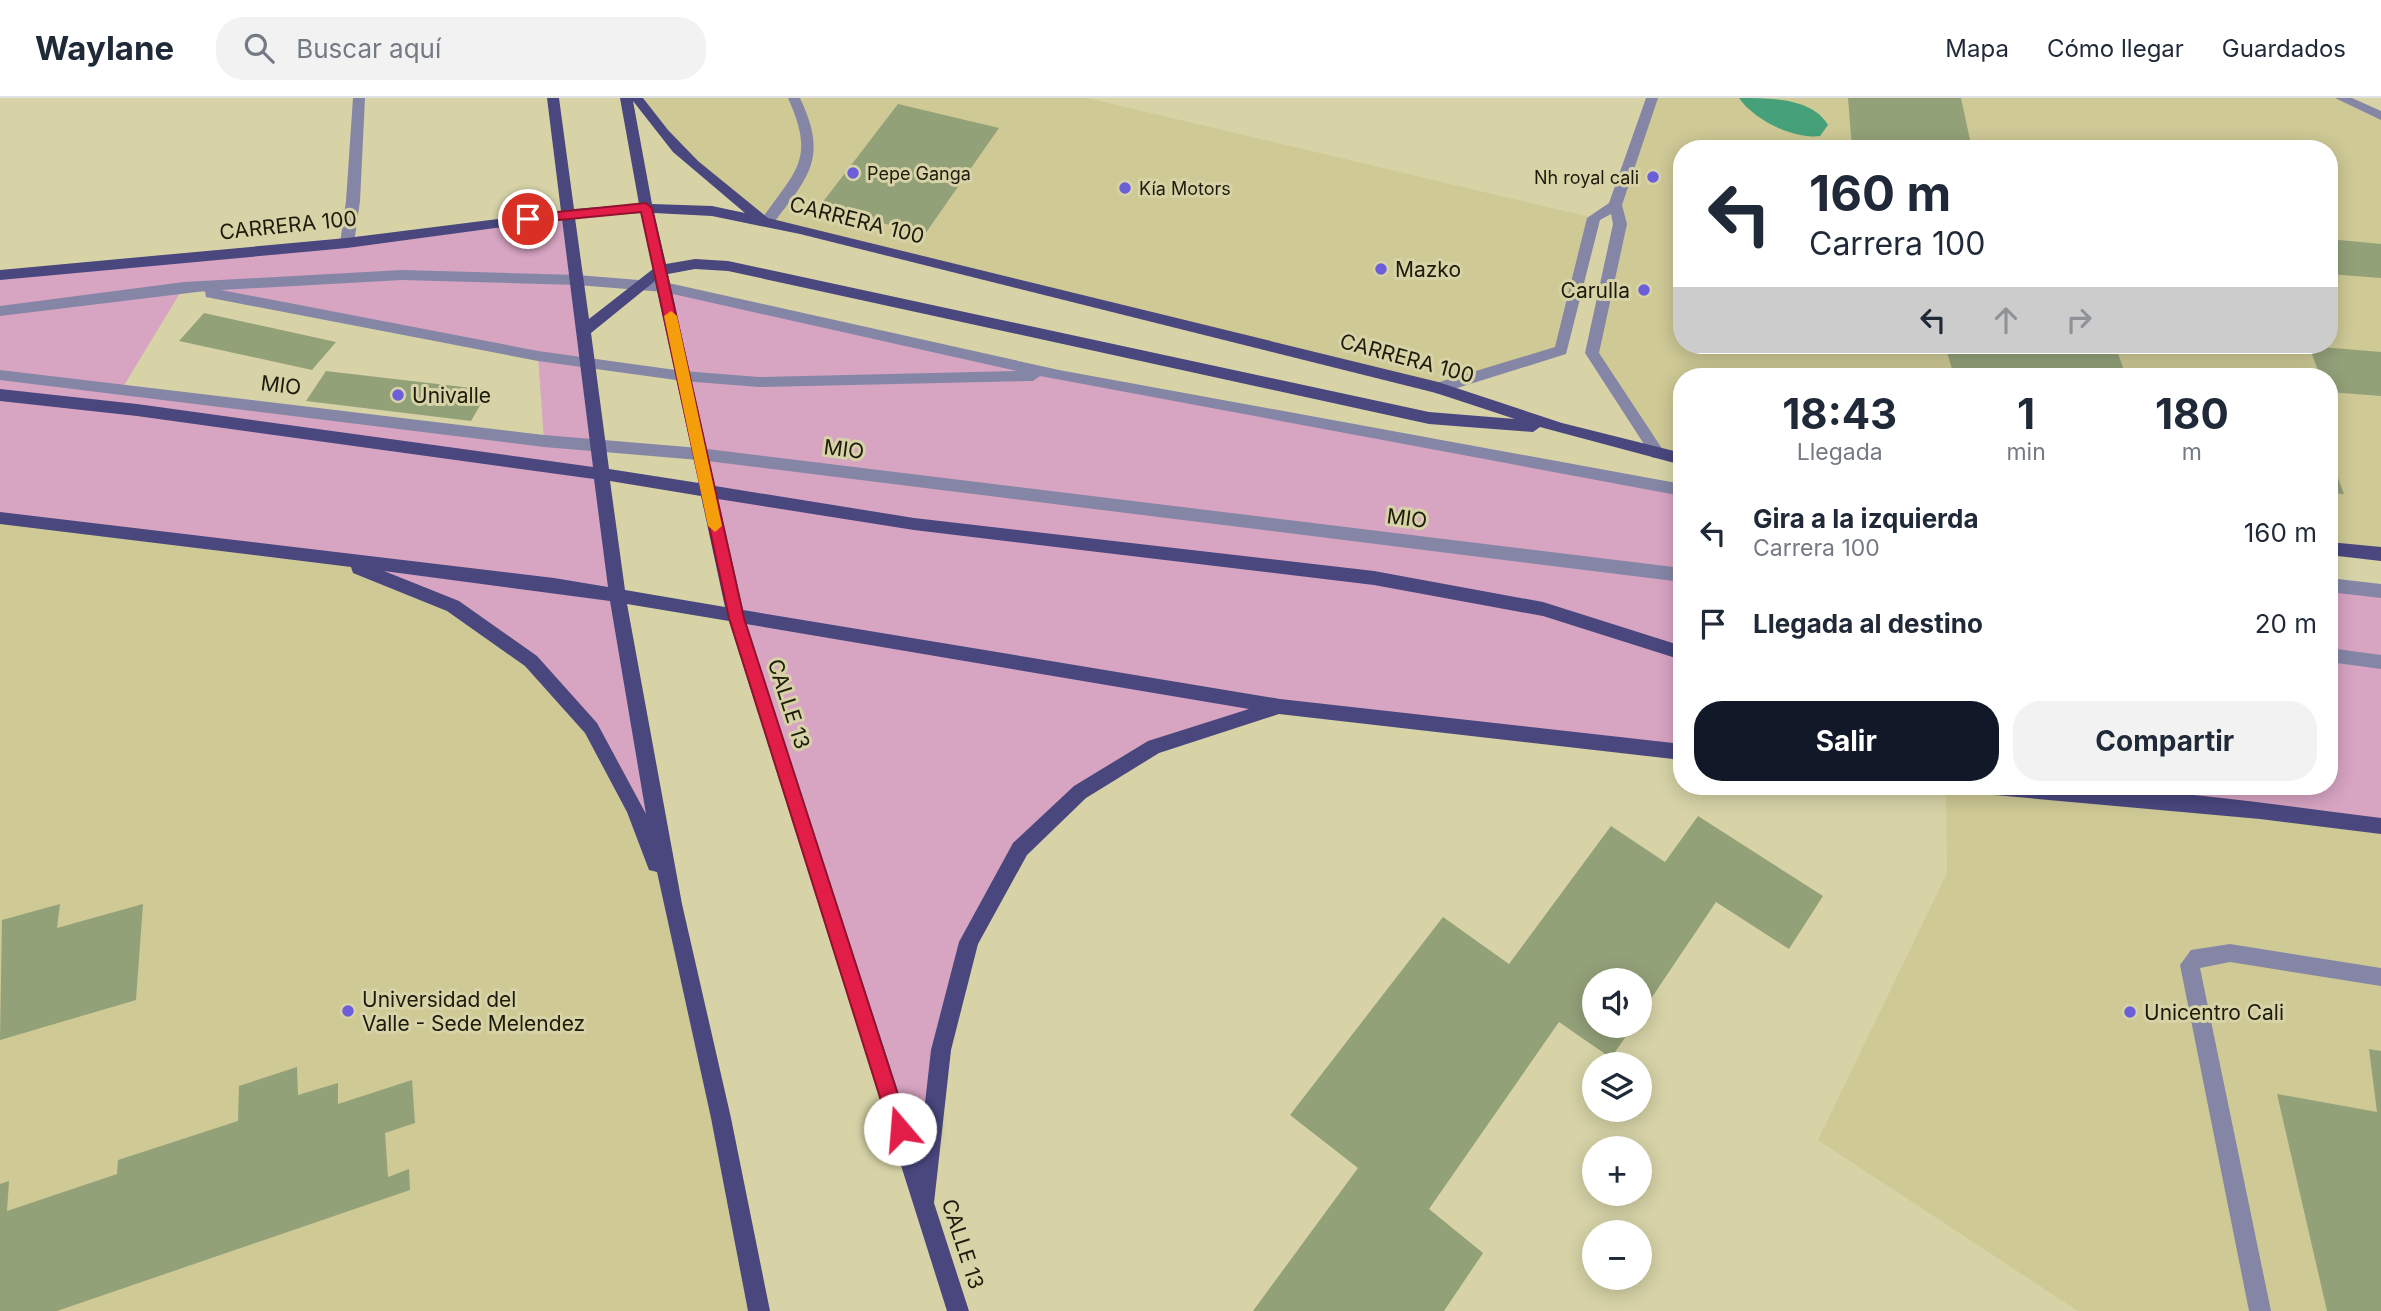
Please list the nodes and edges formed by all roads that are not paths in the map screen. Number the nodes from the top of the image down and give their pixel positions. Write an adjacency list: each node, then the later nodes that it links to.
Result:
1 (359, 98): 13 (street)
2 (553, 98): 11 (main road)
3 (625, 98): 10 (main road, CALLE 13)
4 (636, 98): 12 (main road)
5 (794, 98): 12 (street)
6 (1652, 98): 9 (street)
7 (2340, 98): 8 (street)
8 (2381, 116)
9 (1615, 205): 26 (street); 31 (street)
10 (646, 208): 11 (main road, CARRERA 100); 12 (main road, CARRERA 100); 14 (main road, CALLE 13)
11 (569, 214): 13 (main road, CARRERA 100); 16 (main road)
12 (767, 222): 26 (main road, CARRERA 100)
13 (347, 243): 15 (main road, CARRERA 100)
14 (660, 270): 17 (main road); 19 (main road, CALLE 13); 28 (main road)
15 (0, 275)
16 (577, 280): 17 (street); 18 (street); 21 (main road)
17 (639, 286): 19 (street); 21 (main road)
18 (184, 288): 20 (street); 22 (street)
19 (664, 288): 24 (street); 25 (main road, CALLE 13)
20 (0, 311)
21 (583, 331): 22 (main road)
22 (588, 362): 25 (street); 29 (main road)
23 (0, 375): 29 (street, MIO)
24 (1059, 375): 25 (street); 34 (street)
25 (683, 376): 30 (main road, CALLE 13)
26 (1438, 388): 28 (main road, CARRERA 100)
27 (0, 396): 33 (main road)
28 (1561, 428): 31 (main road, CARRERA 100)
29 (598, 446): 30 (street, MIO); 33 (main road)
30 (699, 454): 35 (main road, CALLE 13); 40 (street, MIO)
31 (1658, 454): 32 (main road, CARRERA 100)
32 (1673, 457)
33 (599, 474): 35 (main road); 43 (main road)
34 (1673, 488)
35 (706, 492): 44 (main road, CALLE 13); 45 (main road)
36 (0, 517): 37 (main road)
37 (260, 549): 43 (main road); 52 (main road)
38 (2338, 549): 39 (main road)
39 (2381, 554)
40 (1673, 574)
41 (2338, 586): 42 (street)
42 (2381, 591)
43 (618, 596): 44 (main road); 52 (main road)
44 (736, 618): 48 (main road); 54 (main road, CALLE 13)
45 (1673, 650)
46 (2338, 656): 47 (street)
47 (2381, 662)
48 (1280, 707): 49 (main road); 54 (main road)
49 (1673, 751)
50 (2062, 795): 51 (main road)
51 (2381, 826)
52 (672, 904): 55 (main road)
53 (2381, 977): 57 (street)
54 (925, 1206): 56 (main road, CALLE 13)
55 (759, 1311)
56 (958, 1311)
57 (2260, 1311)

